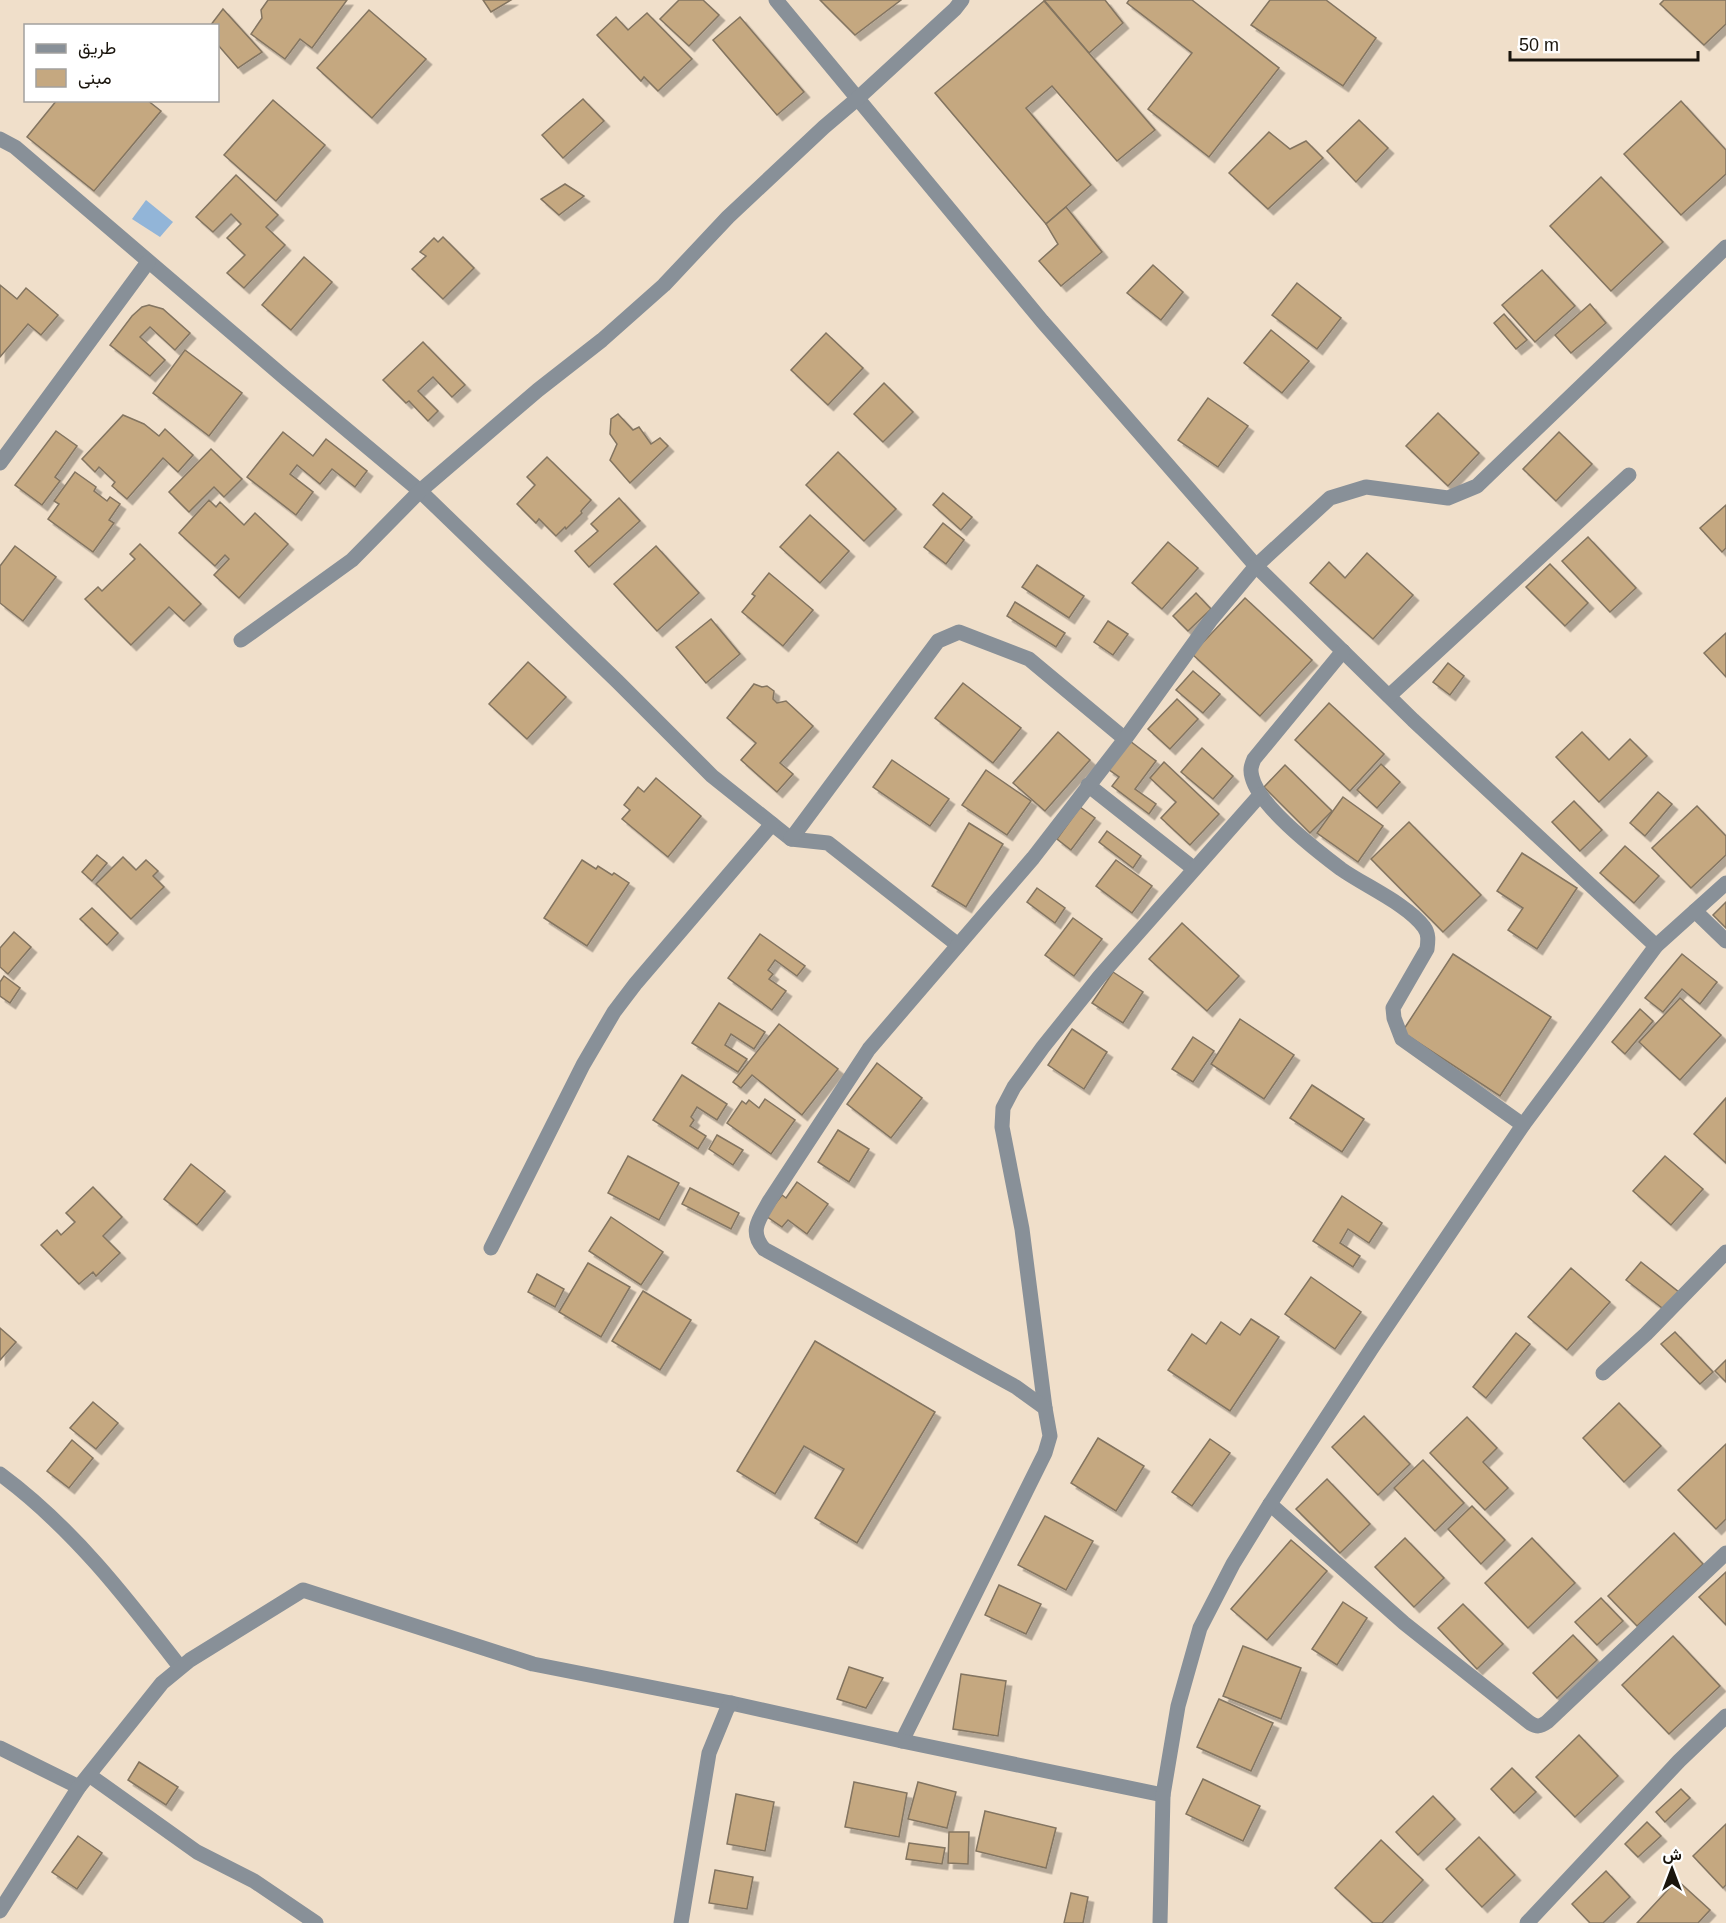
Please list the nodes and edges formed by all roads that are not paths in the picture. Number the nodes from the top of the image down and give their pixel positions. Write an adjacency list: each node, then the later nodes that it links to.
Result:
1 (776, 0): 3 (street)
2 (962, 0): 3 (street)
3 (856, 99): 9 (street); 10 (street)
4 (0, 139): 6 (street)
5 (1726, 247): 10 (street)
6 (148, 262): 7 (street); 9 (street)
7 (0, 463)
8 (1629, 475): 13 (street)
9 (420, 491): 11 (street); 17 (street)
10 (1256, 566): 12 (street); 14 (street)
11 (241, 640)
12 (1343, 651): 13 (street); 16 (street)
13 (1389, 696): 24 (street)
14 (1125, 739): 15 (street); 18 (street)
15 (1088, 785): 19 (street); 23 (street)
16 (1260, 795): 19 (street); 25 (street)
17 (772, 824): 18 (street); 26 (street)
18 (791, 839): 23 (street)
19 (1193, 868): 29 (street)
20 (1726, 883): 21 (street)
21 (1695, 911): 22 (street); 24 (street)
22 (1726, 941)
23 (958, 945): 29 (street)
24 (1656, 946): 25 (street)
25 (1523, 1125): 31 (street)
26 (491, 1248)
27 (1726, 1252): 28 (street)
28 (1603, 1373)
29 (1046, 1408): 36 (street)
30 (0, 1474): 33 (street)
31 (1270, 1504): 32 (street); 39 (street)
32 (1726, 1553)
33 (180, 1667): 34 (street); 38 (street)
34 (731, 1703): 36 (street); 42 (street)
35 (1726, 1716): 44 (street)
36 (902, 1742): 39 (street)
37 (0, 1748): 38 (street)
38 (84, 1781): 40 (street); 41 (street)
39 (1163, 1795): 43 (street)
40 (0, 1911)
41 (316, 1923)
42 (681, 1923)
43 (1160, 1923)
44 (1527, 1923)

